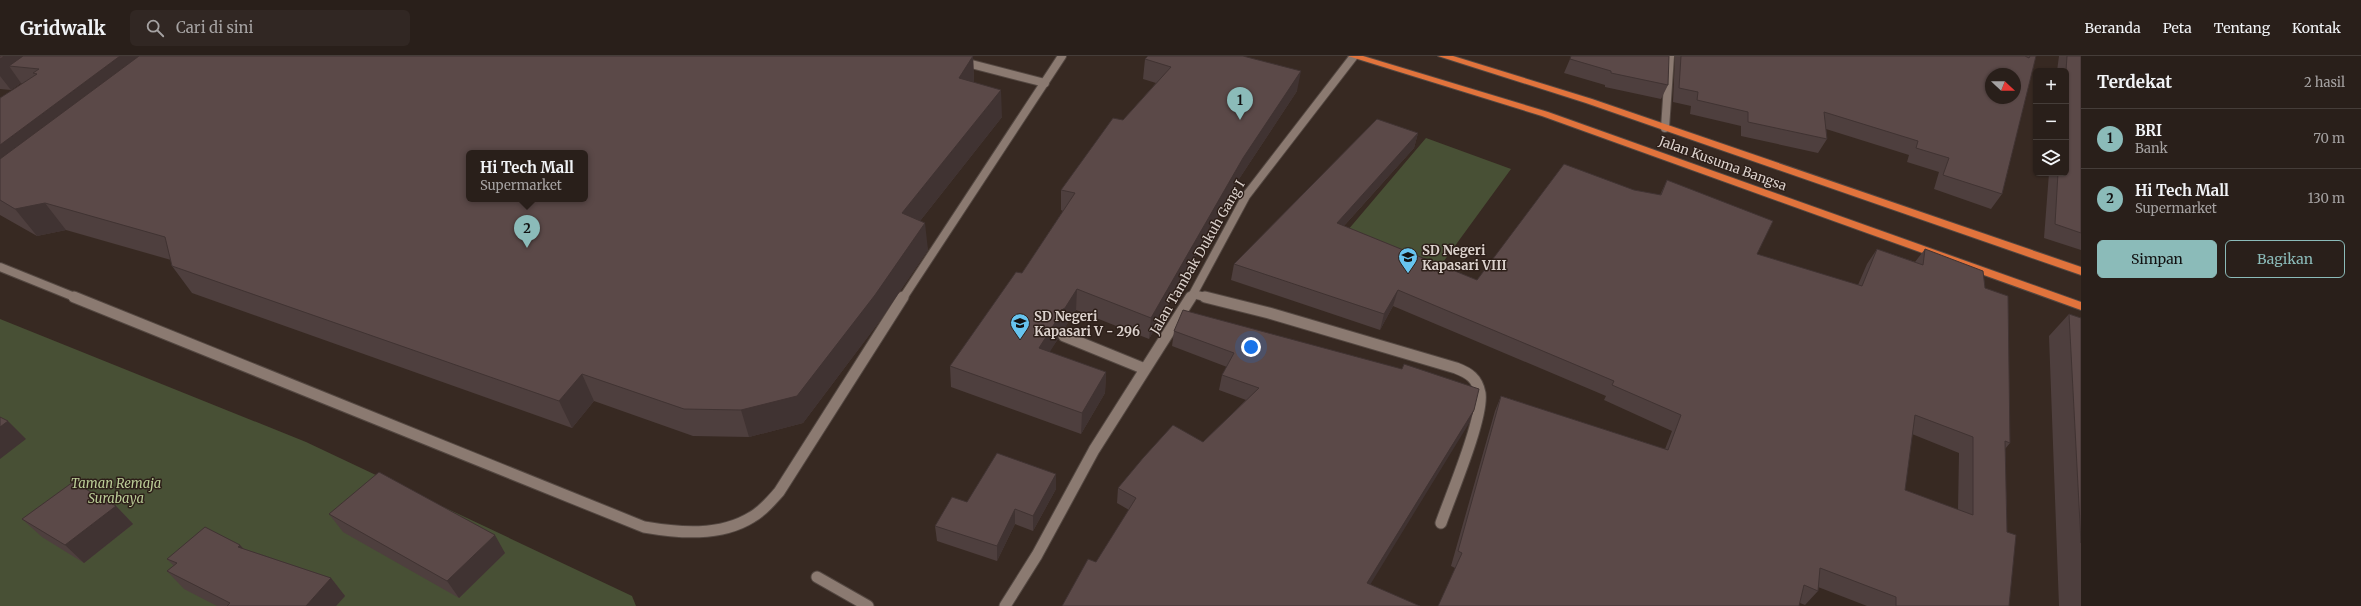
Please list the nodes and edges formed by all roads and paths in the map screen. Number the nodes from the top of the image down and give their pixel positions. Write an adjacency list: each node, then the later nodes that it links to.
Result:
1 (940, 56): 6 (street)
2 (1062, 56): 6 (street)
3 (1353, 56): 10 (street, Jalan Tambak Dukuh Gang I); 11 (highway, Jalan Kusuma Bangsa)
4 (1443, 56): 7 (highway, Jalan Kusuma Bangsa)
5 (1670, 56): 7 (street)
6 (1045, 83): 8 (street)
7 (1665, 128): 9 (highway, Jalan Kusuma Bangsa)
8 (0, 267)
9 (2081, 271)
10 (1193, 294): 13 (street, Jalan Tambak Dukuh Gang I); 14 (street)
11 (2081, 306)
12 (1064, 336): 13 (street)
13 (1145, 369): 17 (street, Jalan Tambak Dukuh Gang I)
14 (1441, 523)
15 (817, 577): 16 (street)
16 (868, 606)
17 (1005, 606)

